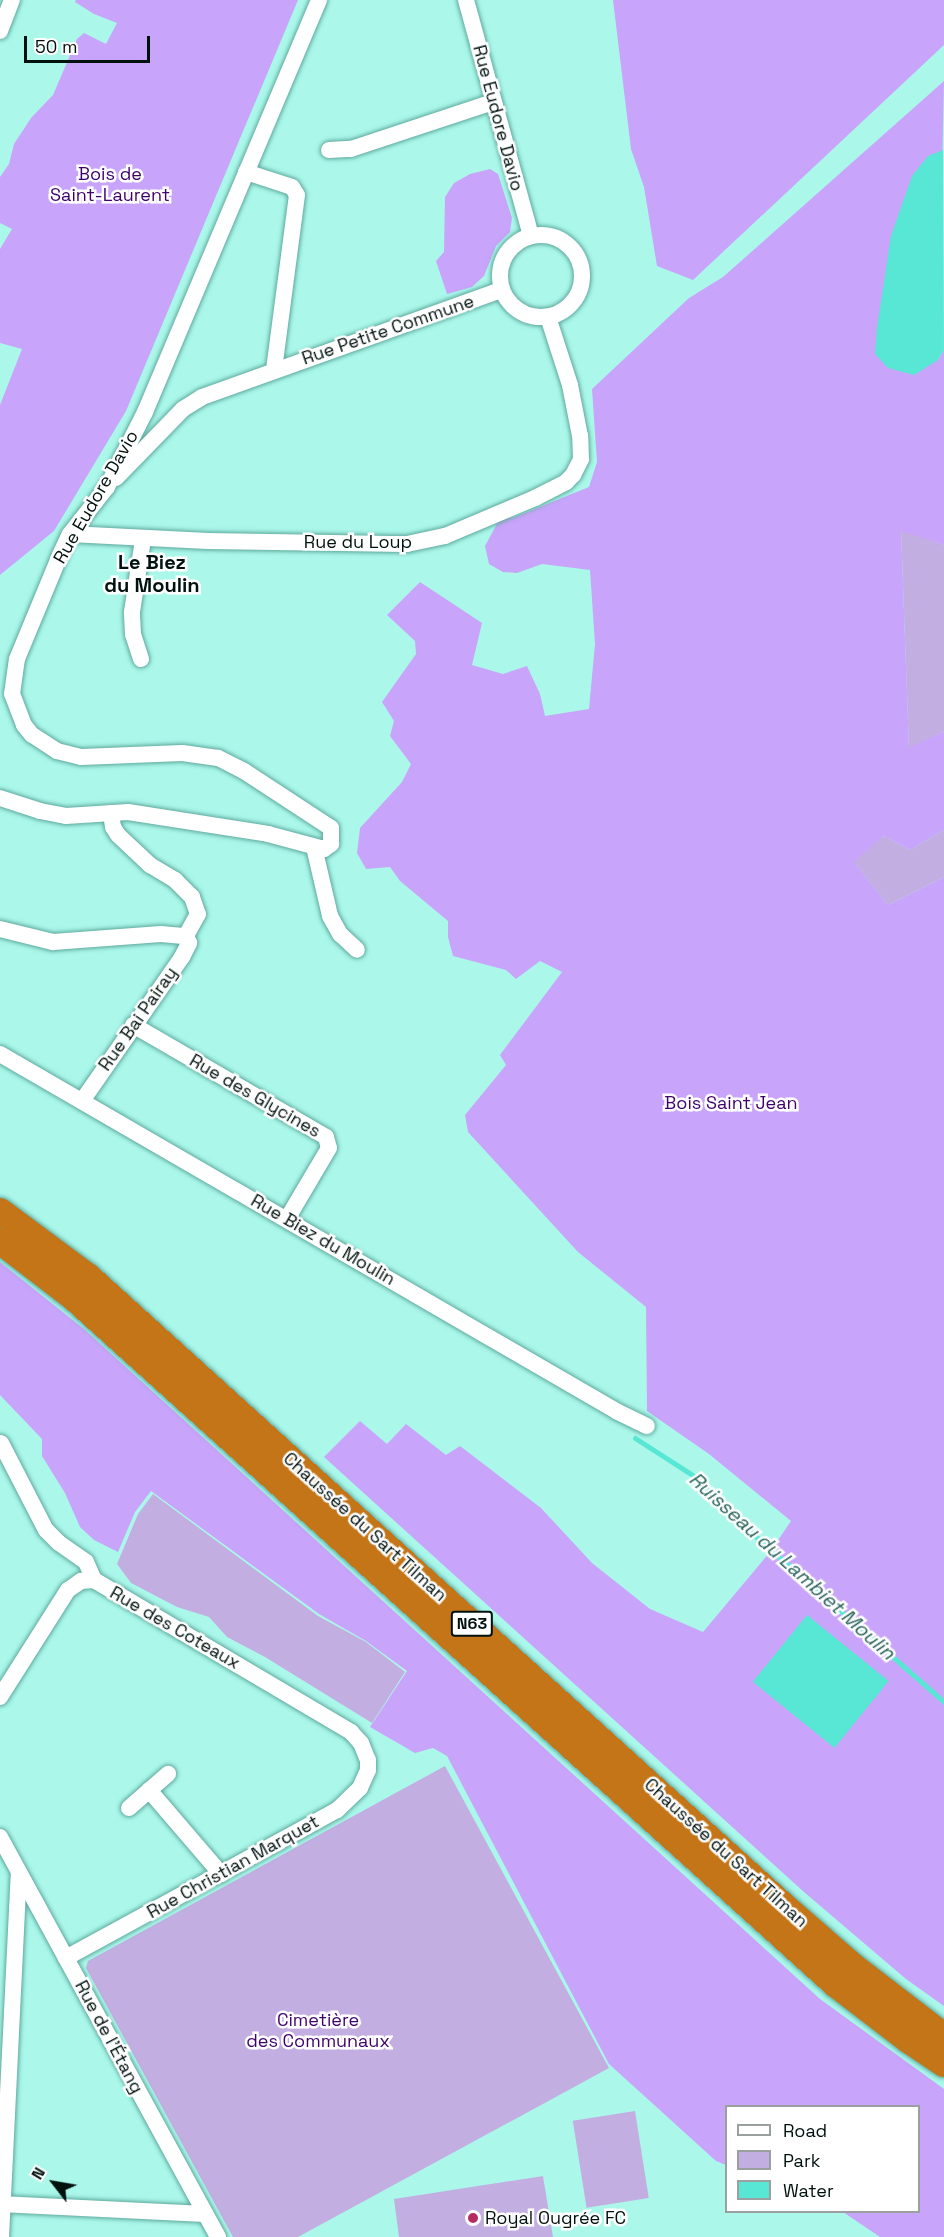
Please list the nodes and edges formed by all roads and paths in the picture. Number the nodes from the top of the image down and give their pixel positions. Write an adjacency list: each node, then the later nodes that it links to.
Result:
1 (12, 0): 4 (street)
2 (319, 0): 7 (street, Rue Eudore Davio)
3 (466, 0): 5 (street, Rue Eudore Davio)
4 (0, 31)
5 (493, 102): 6 (street); 8 (street, Rue Eudore Davio)
6 (329, 150)
7 (246, 172): 11 (street, Rue Petite Commune); 12 (street, Rue Eudore Davio)
8 (531, 236): 9 (street); 10 (street)
9 (501, 290): 10 (street); 11 (street, Rue Petite Commune)
10 (548, 317): 14 (street, Rue du Loup)
11 (274, 370): 12 (street, Rue Petite Commune)
12 (106, 487): 13 (street, Rue Eudore Davio)
13 (70, 534): 14 (street, Rue du Loup); 18 (street, Rue Eudore Davio)
14 (143, 539): 15 (street)
15 (141, 659)
16 (0, 798): 17 (street)
17 (111, 813): 18 (street); 20 (street, Rue Bai Pairay)
18 (314, 847): 21 (street)
19 (0, 929): 20 (street)
20 (186, 936): 22 (street, Rue Bai Pairay)
21 (357, 950)
22 (134, 1025): 24 (street, Rue Bai Pairay); 26 (street, Rue des Glycines)
23 (0, 1054): 24 (street, Rue Biez du Moulin)
24 (82, 1101): 26 (street, Rue Biez du Moulin)
25 (0, 1211): 40 (highway, Chaussée du Sart Tilman / N63)
26 (287, 1219): 28 (street, Rue Biez du Moulin)
27 (0, 1241): 41 (highway, Chaussée du Sart Tilman / N63)
28 (647, 1426)
29 (1, 1443): 30 (street, Rue des Coteaux)
30 (94, 1580): 31 (street); 32 (street, Rue des Coteaux)
31 (0, 1697)
32 (365, 1751): 38 (street, Rue Christian Marquet)
33 (168, 1773): 34 (street)
34 (149, 1790): 35 (street); 38 (street)
35 (129, 1808)
36 (0, 1837): 37 (street, Rue de l'Étang)
37 (19, 1872): 39 (street, Rue de l'Étang); 42 (street)
38 (220, 1875): 39 (street, Rue Christian Marquet)
39 (66, 1958): 43 (street, Rue de l'Étang)
40 (944, 2036)
41 (944, 2064)
42 (1, 2204): 43 (street); 44 (street)
43 (205, 2214): 45 (street, Rue de l'Étang)
44 (1, 2237)
45 (218, 2237)

